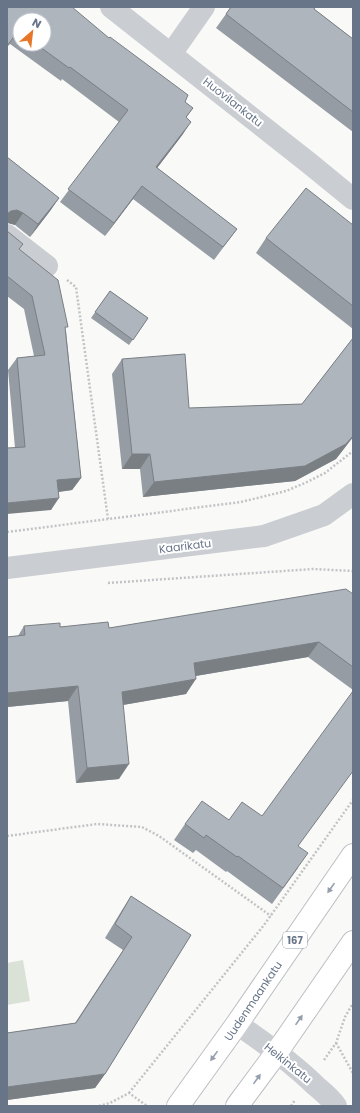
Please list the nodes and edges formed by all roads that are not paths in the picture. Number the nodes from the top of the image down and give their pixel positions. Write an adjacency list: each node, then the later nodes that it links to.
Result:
1 (111, 7): 3 (street, Huovilankatu)
2 (204, 7): 3 (street)
3 (171, 54): 4 (street, Huovilankatu)
4 (353, 199)
5 (7, 235): 6 (street)
6 (47, 266)
7 (353, 494): 8 (street, Kaarikatu)
8 (7, 568)
9 (353, 855): 11 (main road, Uudenmaankatu / 167, one-way to 11)
10 (353, 942): 12 (main road, one-way to 10)
11 (237, 1024): 12 (street, Heikinkatu); 13 (main road, Uudenmaankatu / 167, one-way to 13)
12 (277, 1052): 14 (main road, one-way to 12); 15 (street, Heikinkatu)
13 (178, 1106)
14 (237, 1106)
15 (336, 1106)

